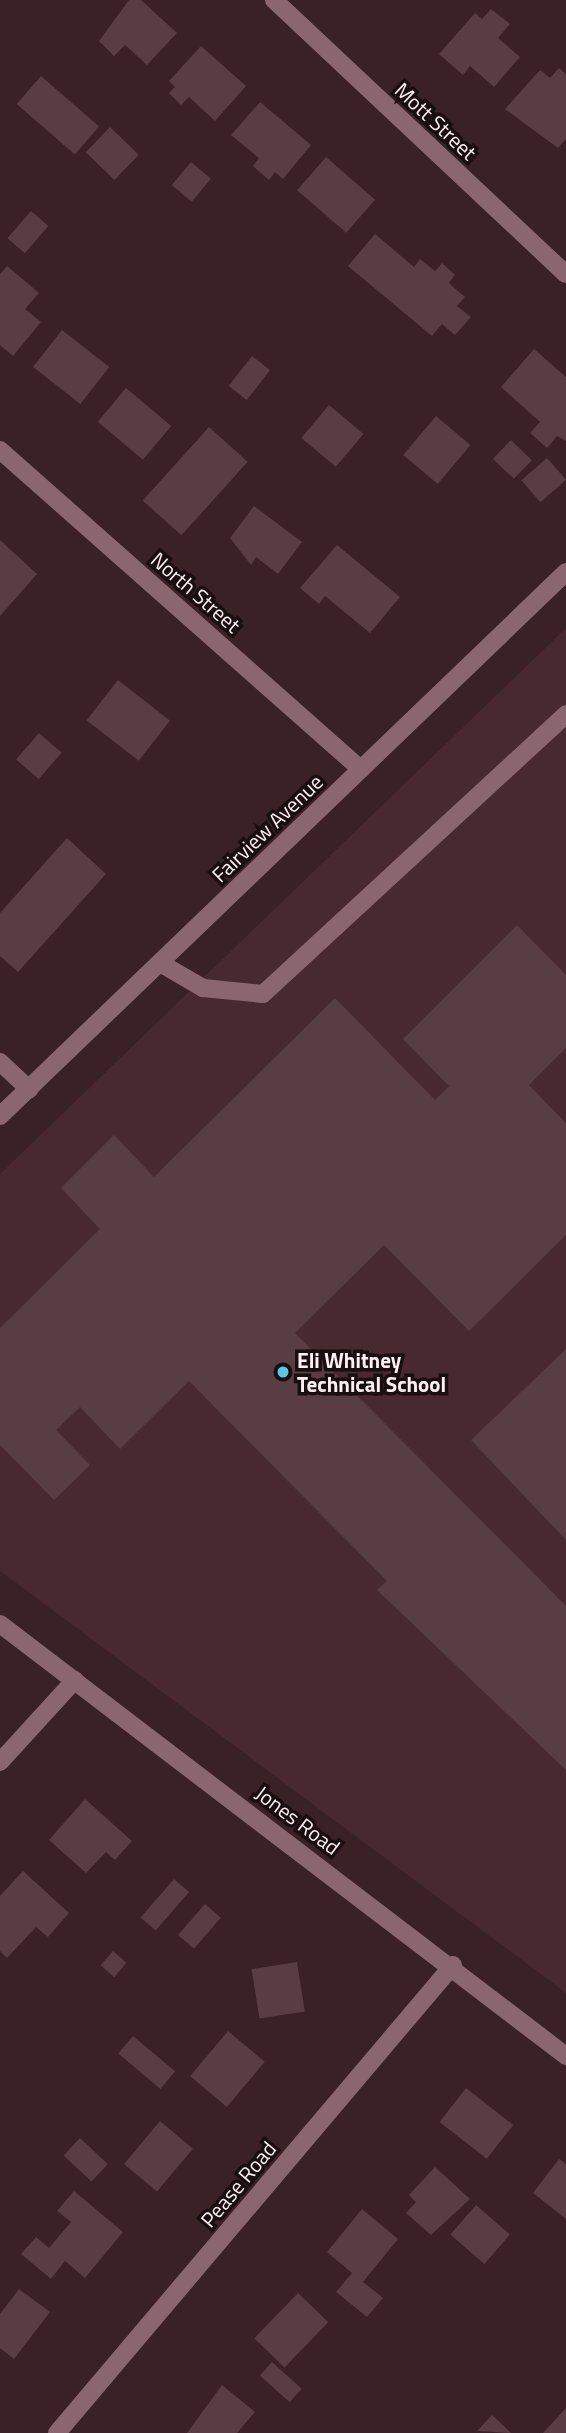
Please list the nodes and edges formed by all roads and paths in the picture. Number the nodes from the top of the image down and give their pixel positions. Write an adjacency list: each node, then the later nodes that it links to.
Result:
1 (274, 0): 2 (street, Mott Street)
2 (566, 274)
3 (0, 450): 6 (street, North Street)
4 (566, 572): 6 (street, Fairview Avenue)
5 (566, 713): 7 (street)
6 (361, 769): 7 (street, Fairview Avenue)
7 (160, 963): 9 (street, Fairview Avenue)
8 (0, 1062): 9 (street)
9 (29, 1089): 10 (street, Fairview Avenue)
10 (0, 1116)
11 (0, 1624): 12 (street, Jones Road)
12 (75, 1680): 13 (street); 14 (street, Jones Road)
13 (0, 1762)
14 (453, 1965): 15 (street, Jones Road); 16 (street, Pease Road)
15 (563, 2049)
16 (57, 2433)

